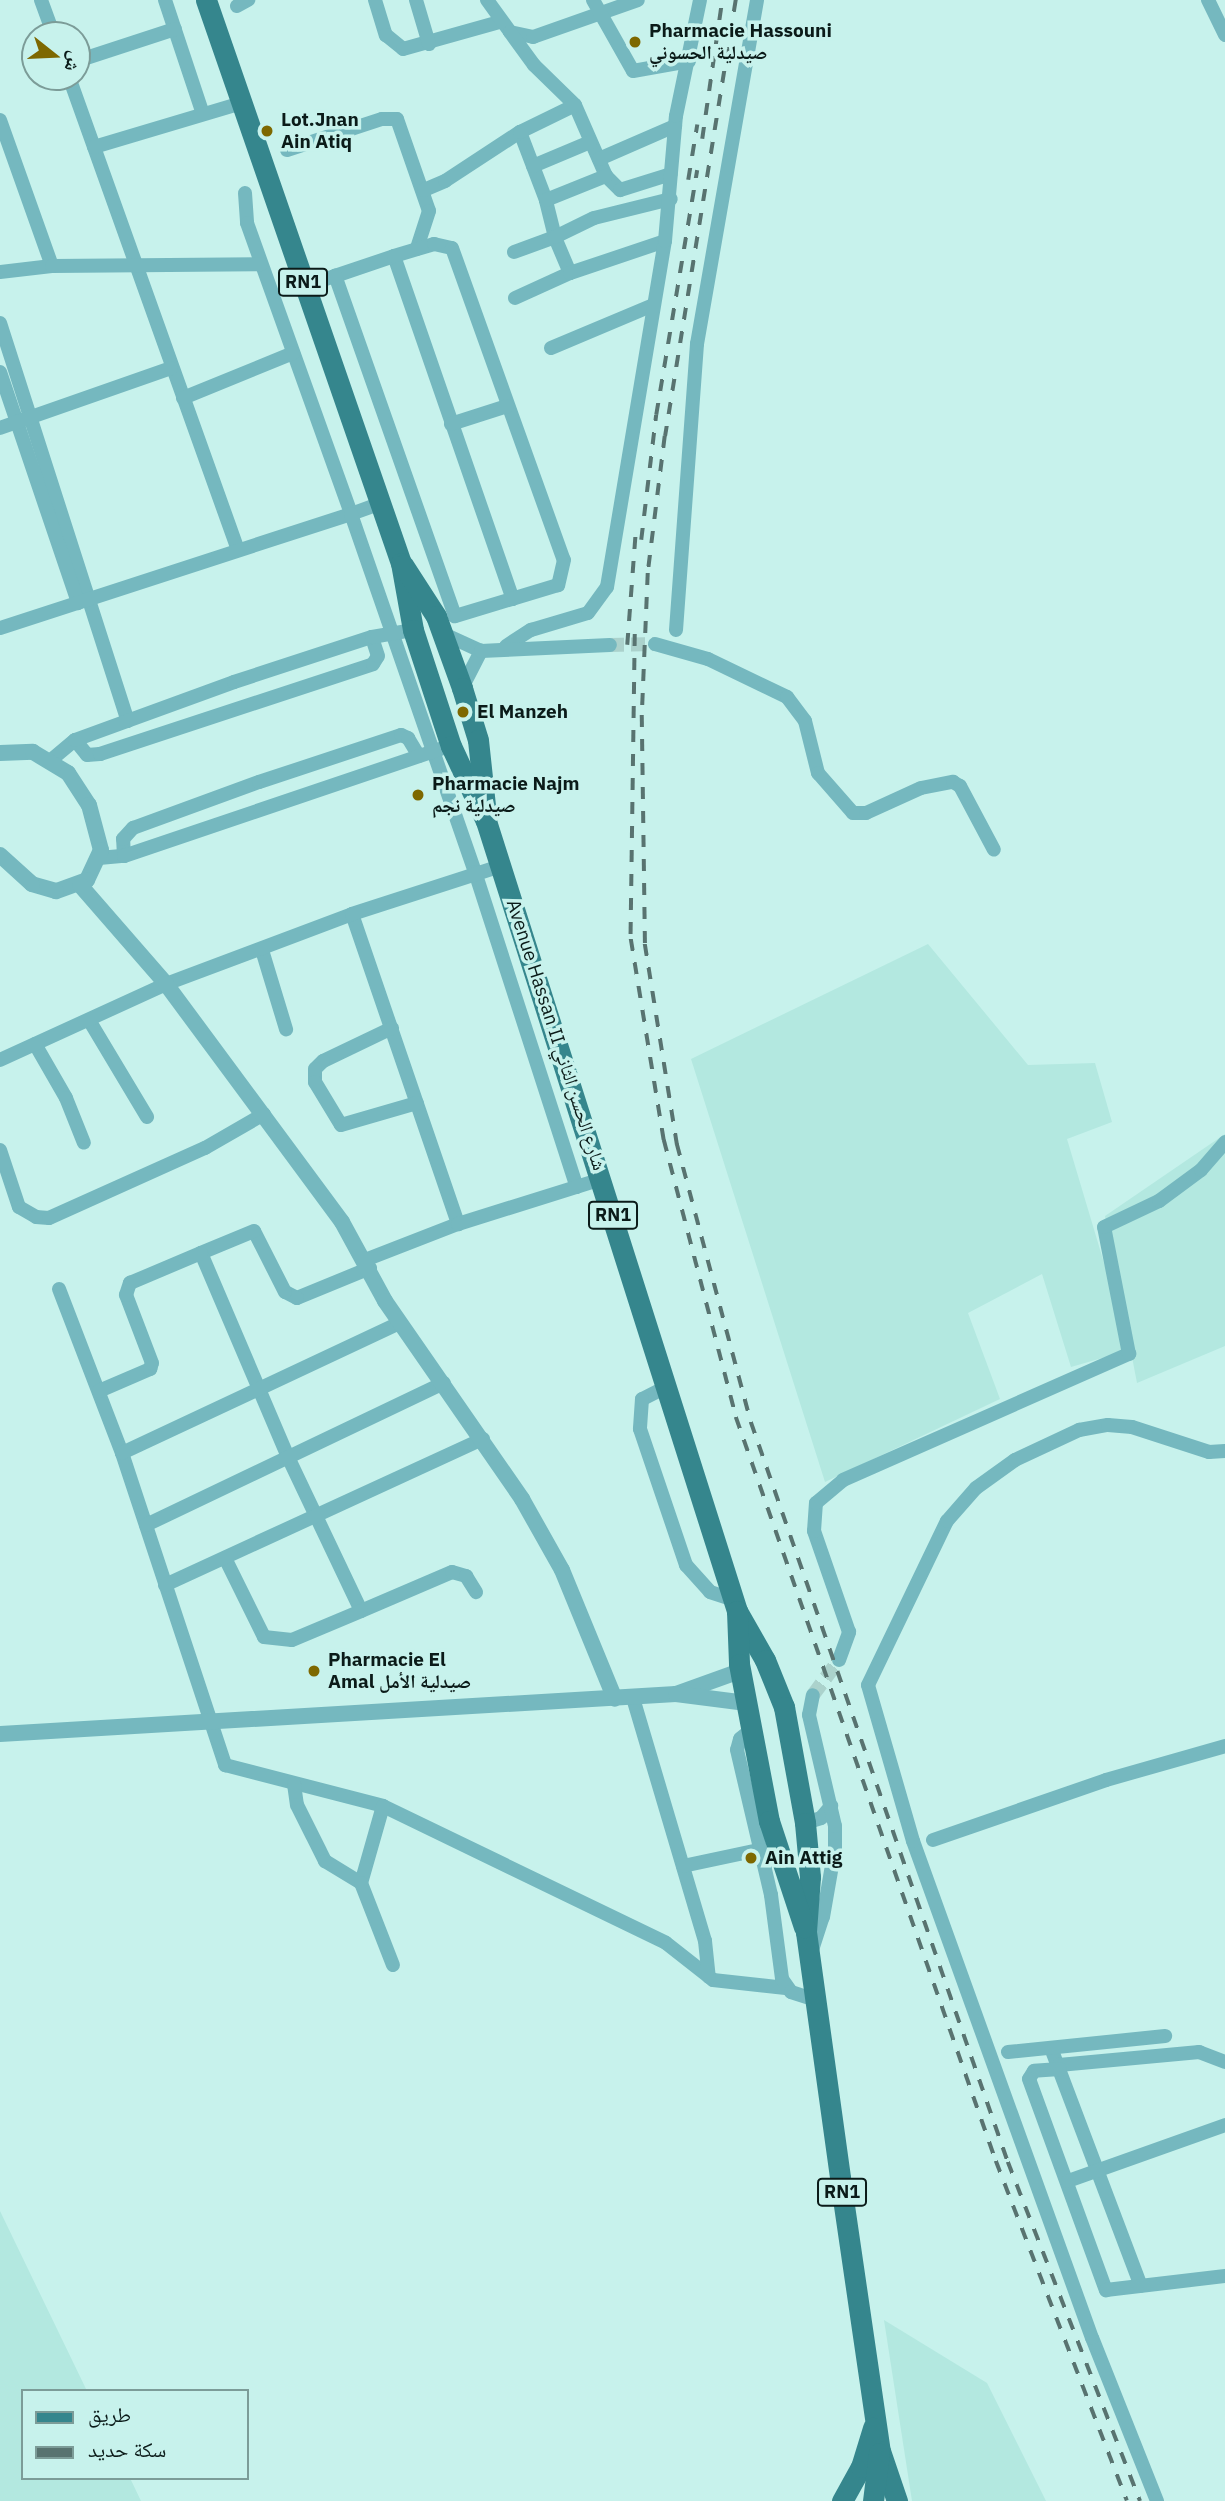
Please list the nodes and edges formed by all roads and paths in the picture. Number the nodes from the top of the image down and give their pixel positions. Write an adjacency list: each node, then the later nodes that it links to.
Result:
1 (41, 0): 13 (street)
2 (165, 0): 15 (street)
3 (206, 0): 21 (main road, Avenue Hassan II شارع الحسن الثاني / RN1)
4 (374, 0): 17 (street)
5 (416, 0): 17 (street)
6 (487, 0): 14 (street)
7 (593, 0): 12 (street)
8 (638, 0): 12 (street)
9 (700, 0): 19 (street)
10 (757, 0): 70 (street)
11 (1208, 0): 16 (street)
12 (599, 16): 14 (street); 19 (street)
13 (49, 21)
14 (505, 27): 17 (street); 22 (street)
15 (175, 29): 18 (street); 23 (street)
16 (1225, 35)
17 (429, 44)
18 (91, 56)
19 (689, 61): 25 (street)
20 (74, 91): 28 (street)
21 (242, 103): 23 (street); 49 (main road, Avenue Hassan II شارع الحسن الثاني / RN1)
22 (575, 105): 26 (street); 27 (street)
23 (203, 114): 28 (street)
24 (0, 120): 45 (street)
25 (675, 126): 30 (street); 32 (street)
26 (520, 132): 31 (street); 34 (street)
27 (590, 142): 30 (street); 31 (street)
28 (94, 147): 43 (street)
29 (287, 150): 34 (street)
30 (599, 159): 33 (street)
31 (533, 166): 37 (street)
32 (671, 174): 33 (street); 36 (street)
33 (606, 176): 37 (street)
34 (424, 190): 40 (street)
35 (245, 193): 44 (street)
36 (671, 199): 38 (street); 39 (street)
37 (546, 200): 38 (street)
38 (555, 237): 41 (street); 47 (street)
39 (666, 241): 47 (street); 51 (street)
40 (417, 249): 42 (street); 58 (street)
41 (514, 253)
42 (394, 256): 48 (street); 61 (street)
43 (133, 264): 44 (street); 45 (street); 55 (street)
44 (261, 264): 54 (street)
45 (52, 266): 46 (street)
46 (0, 272)
47 (570, 272): 50 (street)
48 (335, 276): 49 (street); 67 (street)
49 (304, 286): 63 (main road, Avenue Hassan II شارع الحسن الثاني / RN1)
50 (515, 298)
51 (652, 306): 53 (street); 76 (street)
52 (0, 323): 59 (street)
53 (551, 348)
54 (293, 353): 57 (street); 64 (street)
55 (172, 368): 57 (street); 59 (street)
56 (0, 372): 60 (street)
57 (183, 398): 65 (street)
58 (507, 406): 61 (street); 67 (street)
59 (31, 418): 60 (street); 68 (street)
60 (17, 422): 62 (street); 68 (street)
61 (451, 424): 67 (street)
62 (0, 428)
63 (381, 503): 64 (street); 66 (main road, Avenue Hassan II شارع الحسن الثاني / RN1)
64 (351, 514): 65 (street); 71 (street)
65 (239, 550): 68 (street)
66 (401, 563): 71 (main road, Avenue Hassan II شارع الحسن الثاني / RN1); 72 (main road, Avenue Hassan II شارع الحسن الثاني / RN1)
67 (513, 599)
68 (84, 601): 69 (street); 81 (street)
69 (0, 628)
70 (676, 630)
71 (402, 631): 72 (main road); 73 (street); 85 (main road, Avenue Hassan II شارع الحسن الثاني / RN1)
72 (443, 634): 77 (street); 79 (main road, Avenue Hassan II شارع الحسن الثاني / RN1)
73 (372, 637): 78 (street); 80 (street)
74 (655, 644): 90 (street)
75 (610, 645): 76 (street)
76 (506, 646): 77 (street)
77 (481, 650): 79 (street)
78 (234, 682): 80 (street); 81 (street)
79 (462, 688): 82 (main road, Avenue Hassan II شارع الحسن الثاني / RN1)
80 (242, 706): 83 (street)
81 (128, 721): 83 (street)
82 (478, 738): 85 (main road); 89 (main road, Avenue Hassan II شارع الحسن الثاني / RN1)
83 (75, 740): 86 (street)
84 (2, 748): 86 (street)
85 (435, 751): 87 (street); 88 (street); 89 (main road, Avenue Hassan II شارع الحسن الثاني / RN1); 95 (street)
86 (51, 760): 93 (street)
87 (258, 782): 88 (street); 92 (street)
88 (267, 806): 92 (street)
89 (486, 821): 94 (main road, Avenue Hassan II شارع الحسن الثاني / RN1)
90 (994, 850)
91 (0, 855): 96 (street)
92 (124, 856): 93 (street)
93 (99, 859): 96 (street)
94 (500, 866): 95 (street); 111 (main road, Avenue Hassan II شارع الحسن الثاني / RN1)
95 (475, 872): 97 (street); 112 (street)
96 (80, 885): 99 (street)
97 (352, 914): 98 (street); 101 (street)
98 (262, 950): 99 (street); 102 (street)
99 (166, 984): 100 (street); 106 (street)
100 (89, 1020): 103 (street); 107 (street)
101 (392, 1028): 105 (street); 105 (street)
102 (286, 1029)
103 (35, 1044): 104 (street); 109 (street)
104 (0, 1060)
105 (417, 1103): 113 (street)
106 (264, 1114): 110 (street); 115 (street)
107 (147, 1117)
108 (1225, 1142): 133 (street)
109 (84, 1143)
110 (0, 1150)
111 (602, 1179): 112 (street); 119 (main road, Avenue Hassan II شارع الحسن الثاني / RN1)
112 (577, 1187): 113 (street)
113 (458, 1224): 115 (street)
114 (201, 1253): 115 (street); 120 (street); 121 (street)
115 (368, 1264): 117 (street)
116 (59, 1289): 120 (street)
117 (399, 1323): 118 (street); 121 (street)
118 (444, 1383): 122 (street); 125 (street)
119 (666, 1387): 131 (main road, Avenue Hassan II شارع الحسن الثاني / RN1); 131 (street)
120 (99, 1391): 124 (street)
121 (259, 1391): 124 (street); 125 (street)
122 (483, 1439): 126 (street); 139 (street)
123 (1225, 1451): 173 (street)
124 (122, 1453): 127 (street)
125 (288, 1457): 126 (street); 127 (street)
126 (316, 1518): 128 (street); 132 (street)
127 (146, 1525): 129 (street)
128 (225, 1559): 129 (street); 132 (street)
129 (165, 1585): 141 (street)
130 (476, 1592): 132 (street)
131 (736, 1605): 134 (main road, Avenue Hassan II شارع الحسن الثاني / RN1); 135 (main road, Avenue Hassan II شارع الحسن الثاني / RN1)
132 (361, 1611)
133 (839, 1660)
134 (740, 1671): 136 (street); 140 (main road, Avenue Hassan II شارع الحسن الثاني / RN1)
135 (780, 1693): 140 (main road); 147 (main road, Avenue Hassan II شارع الحسن الثاني / RN1)
136 (676, 1694): 138 (street); 140 (street)
137 (813, 1695): 145 (street)
138 (633, 1698): 139 (street); 150 (street)
139 (615, 1699): 141 (street)
140 (746, 1700): 149 (main road, Avenue Hassan II شارع الحسن الثاني / RN1)
141 (208, 1720): 142 (street); 144 (street)
142 (0, 1734)
143 (1225, 1746): 148 (street)
144 (295, 1784): 146 (street); 151 (street)
145 (831, 1805): 147 (street); 153 (street)
146 (383, 1806): 151 (street); 155 (street)
147 (806, 1833): 149 (main road); 152 (main road, Avenue Hassan II شارع الحسن الثاني / RN1)
148 (933, 1840)
149 (766, 1848): 150 (street); 152 (main road, Avenue Hassan II شارع الحسن الثاني / RN1); 156 (street)
150 (683, 1866): 155 (street)
151 (361, 1883): 154 (street)
152 (806, 1932): 153 (main road, Avenue Hassan II شارع الحسن الثاني / RN1)
153 (810, 1955): 157 (main road, Avenue Hassan II شارع الحسن الثاني / RN1)
154 (393, 1965)
155 (709, 1977): 156 (street)
156 (786, 1988): 157 (street)
157 (818, 2001): 168 (main road, Avenue Hassan II شارع الحسن الثاني / RN1)
158 (1165, 2036): 159 (street)
159 (1051, 2048): 160 (street); 162 (street)
160 (1008, 2052)
161 (1225, 2062): 162 (street)
162 (1060, 2067): 164 (street); 165 (street)
163 (1225, 2125): 164 (street)
164 (1098, 2171): 165 (street); 167 (street)
165 (1068, 2182): 167 (street)
166 (1225, 2276): 167 (street)
167 (1141, 2286)
168 (875, 2419): 169 (main road, Avenue Hassan II شارع الحسن الثاني / RN1); 170 (main road)
169 (880, 2451): 171 (main road, Avenue Hassan II شارع الحسن الثاني / RN1); 172 (main road, Avenue Hassan II شارع الحسن الثاني / RN1)
170 (842, 2501)
171 (873, 2501)
172 (897, 2501)
173 (1157, 2501)

